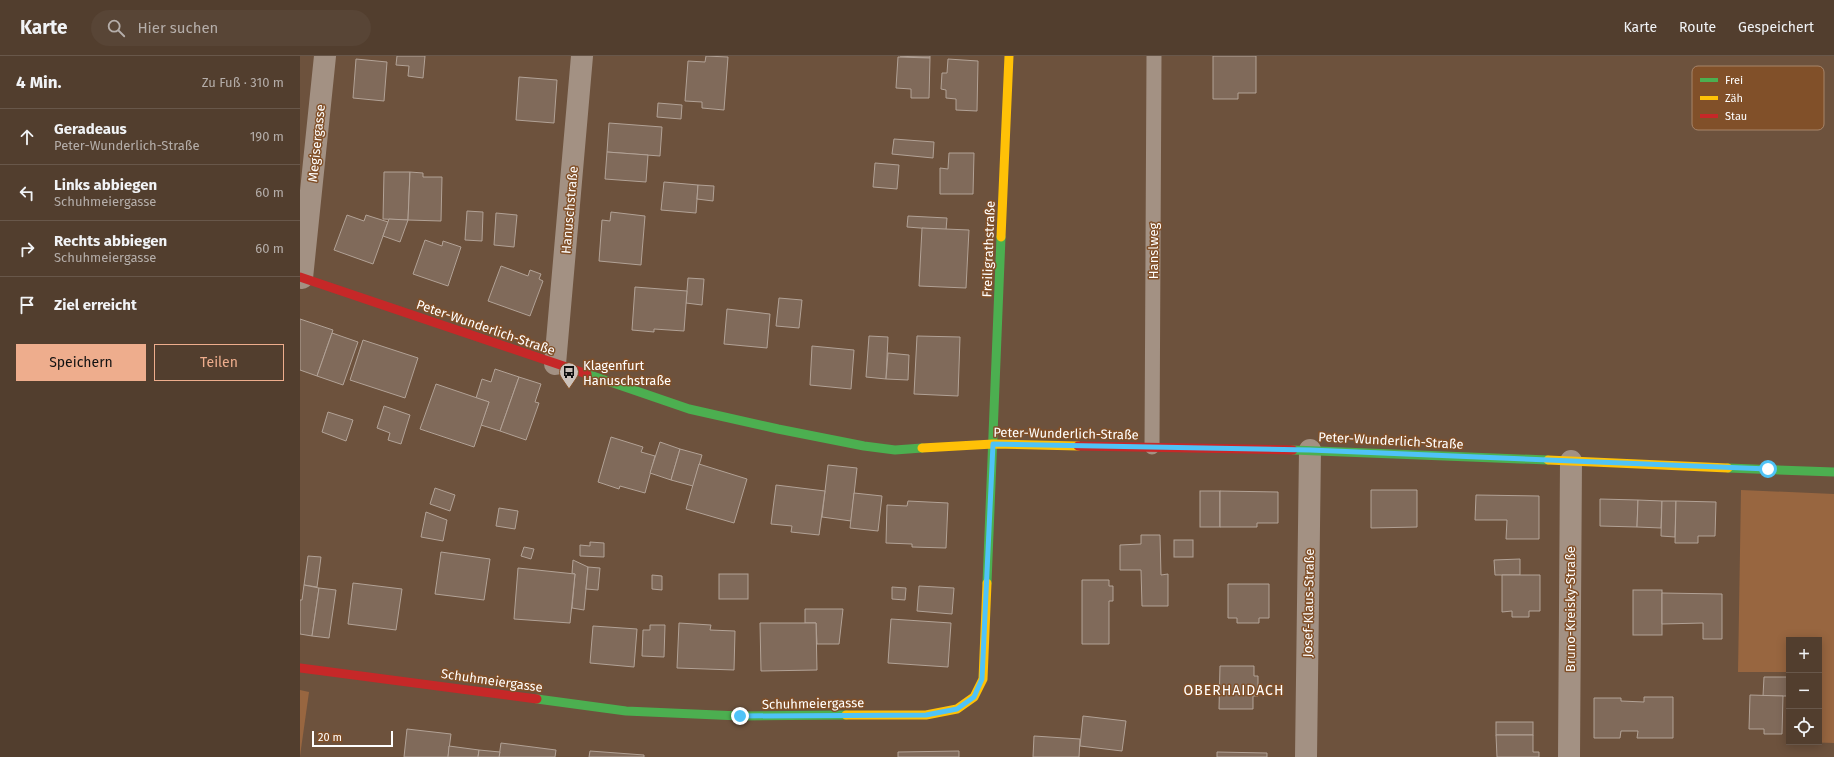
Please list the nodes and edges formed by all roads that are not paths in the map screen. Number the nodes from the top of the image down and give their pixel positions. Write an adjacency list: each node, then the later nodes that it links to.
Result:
1 (325, 56): 5 (street, Megisergasse)
2 (582, 56): 6 (street, Hanuschstraße)
3 (1009, 56): 7 (street, Freiligrathstraße)
4 (1154, 56): 8 (lane, Hanslweg)
5 (301, 277): 6 (street, Peter-Wunderlich-Straße)
6 (555, 364): 7 (street, Peter-Wunderlich-Straße)
7 (993, 444): 8 (street, Peter-Wunderlich-Straße); 12 (street, Schuhmeiergasse)
8 (1152, 447): 9 (street, Peter-Wunderlich-Straße)
9 (1310, 450): 10 (street, Peter-Wunderlich-Straße); 13 (street, Josef-Klaus-Straße)
10 (1571, 461): 11 (street, Peter-Wunderlich-Straße); 14 (street, Bruno-Kreisky-Straße)
11 (1834, 472)
12 (300, 668)
13 (1306, 757)
14 (1569, 757)

